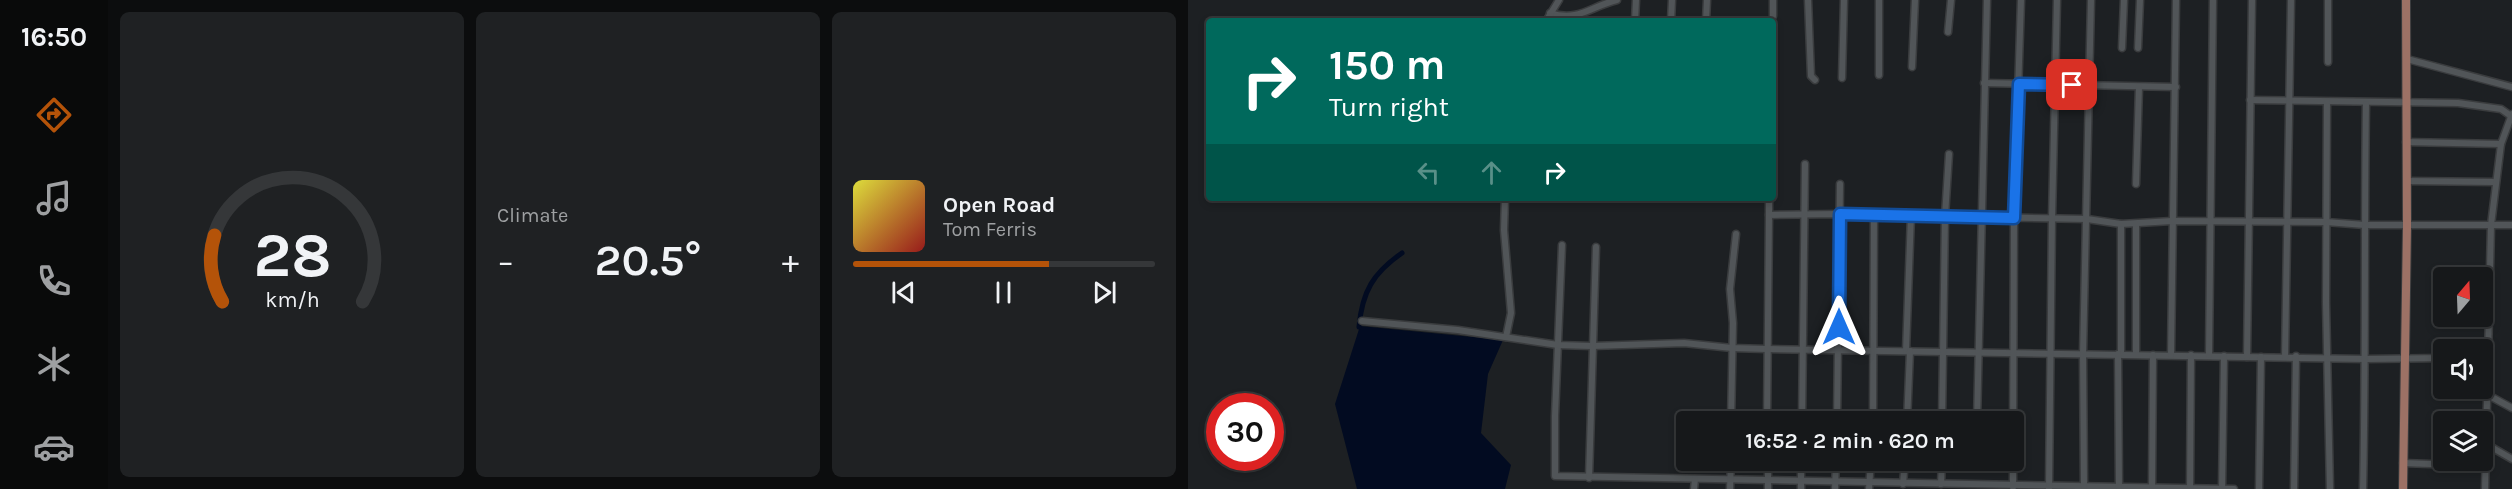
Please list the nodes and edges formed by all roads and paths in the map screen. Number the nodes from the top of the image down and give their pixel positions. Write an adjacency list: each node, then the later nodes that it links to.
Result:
1 (1558, 0): 24 (street)
2 (1617, 0): 24 (street)
3 (1636, 0): 27 (street)
4 (1672, 0): 28 (street)
5 (1707, 0): 29 (street)
6 (1773, 0): 25 (street)
7 (1808, 0): 38 (street)
8 (1844, 0): 37 (street)
9 (1879, 0): 36 (street)
10 (1915, 0): 35 (street)
11 (1951, 0): 30 (street)
12 (1987, 0): 39 (street)
13 (2021, 0): 40 (street)
14 (2057, 0): 41 (street)
15 (2091, 0): 42 (street)
16 (2124, 0): 31 (street)
17 (2140, 0): 32 (street)
18 (2176, 0): 44 (street)
19 (2213, 0): 73 (street)
20 (2252, 0): 46 (street)
21 (2291, 0): 47 (street)
22 (2328, 0): 34 (street)
23 (2406, 0): 33 (main road)
24 (1550, 13): 26 (street)
25 (1773, 16)
26 (1547, 18)
27 (1635, 18)
28 (1671, 18)
29 (1706, 18)
30 (1948, 32)
31 (2122, 48)
32 (2138, 48)
33 (2407, 59): 45 (street); 49 (main road)
34 (2328, 62)
35 (1912, 67)
36 (1879, 75)
37 (1842, 78)
38 (1815, 80)
39 (1984, 83): 40 (street); 68 (street)
40 (2019, 84): 41 (street); 69 (street)
41 (2056, 85): 42 (street); 70 (street)
42 (2088, 85): 43 (street); 71 (street)
43 (2139, 87): 44 (street); 59 (street)
44 (2176, 87): 72 (street)
45 (2512, 87)
46 (2250, 100): 47 (street); 74 (street)
47 (2288, 100): 48 (street); 75 (street)
48 (2327, 102): 50 (street); 76 (street)
49 (2406, 103): 50 (street); 51 (street); 52 (main road)
50 (2367, 104): 79 (street)
51 (2512, 115): 53 (street)
52 (2406, 142): 53 (street); 56 (main road)
53 (2501, 144): 57 (street)
54 (1949, 154): 67 (street)
55 (1805, 164): 62 (street)
56 (2407, 181): 57 (street); 80 (main road)
57 (2495, 182): 81 (street)
58 (1840, 184): 63 (street)
59 (2136, 184)
60 (1505, 201): 87 (street)
61 (1769, 201): 64 (street)
62 (1806, 214): 63 (street); 64 (street); 93 (street)
63 (1840, 214): 65 (street); 94 (street)
64 (1769, 215): 92 (street)
65 (1874, 215): 66 (street); 95 (street)
66 (1911, 215): 67 (street); 96 (street)
67 (1945, 216): 68 (street); 97 (street)
68 (1981, 217): 69 (street); 98 (street)
69 (2014, 218): 70 (street); 99 (street)
70 (2052, 219): 71 (street); 100 (street)
71 (2087, 219): 77 (street); 101 (street)
72 (2172, 221): 73 (street); 78 (street); 105 (street)
73 (2209, 221): 74 (street); 107 (street)
74 (2248, 222): 75 (street); 110 (street)
75 (2286, 222): 76 (street); 112 (street)
76 (2326, 222): 79 (street); 113 (street)
77 (2121, 224): 78 (street); 102 (street)
78 (2136, 224): 103 (street)
79 (2365, 225): 80 (street); 116 (street)
80 (2407, 225): 81 (street); 114 (main road)
81 (2491, 225): 82 (street); 88 (street)
82 (2512, 225)
83 (1736, 234): 91 (street)
84 (1562, 245): 89 (street)
85 (1596, 247): 90 (street)
86 (1362, 321): 87 (street)
87 (1506, 337): 89 (street)
88 (2487, 339)
89 (1558, 345): 90 (street); 139 (street)
90 (1592, 346): 91 (street); 139 (street)
91 (1732, 348): 92 (street); 119 (street)
92 (1767, 349): 93 (street); 120 (street)
93 (1804, 350): 94 (street); 121 (street)
94 (1839, 350): 95 (street); 122 (street)
95 (1873, 350): 96 (street); 123 (street)
96 (1908, 351): 97 (street); 124 (street)
97 (1943, 352): 98 (street); 125 (street)
98 (1978, 352): 99 (street); 126 (street)
99 (2014, 353): 100 (street); 127 (street)
100 (2050, 353): 101 (street); 150 (street)
101 (2083, 354): 102 (street); 148 (street)
102 (2120, 354): 103 (street); 151 (street)
103 (2136, 354): 104 (street)
104 (2153, 355): 105 (street); 152 (street)
105 (2171, 355): 106 (street)
106 (2191, 355): 107 (street); 153 (street)
107 (2209, 355): 108 (street)
108 (2224, 356): 110 (street); 156 (street)
109 (2296, 356): 112 (street); 113 (street); 159 (street)
110 (2247, 357): 111 (street)
111 (2261, 357): 112 (street); 158 (street)
112 (2285, 357)
113 (2327, 358): 116 (street); 160 (street)
114 (2405, 358): 115 (street); 116 (street); 130 (main road)
115 (2433, 358)
116 (2366, 359): 161 (street)
117 (2493, 398): 118 (street)
118 (2512, 408)
119 (1731, 411)
120 (1767, 411)
121 (1802, 411)
122 (1837, 411)
123 (1873, 411)
124 (1907, 411)
125 (1942, 411)
126 (1977, 411)
127 (2013, 411)
128 (2493, 448): 129 (street)
129 (2512, 459)
130 (2403, 463): 131 (street); 162 (main road)
131 (2433, 464)
132 (1730, 471): 141 (street)
133 (1836, 471): 146 (street)
134 (1870, 471): 147 (street)
135 (1904, 471): 142 (street)
136 (1942, 471): 143 (street)
137 (2013, 471): 149 (street)
138 (2486, 471): 163 (street)
139 (1589, 478): 140 (street)
140 (1695, 478): 141 (street); 154 (street)
141 (1730, 480): 144 (street); 155 (street)
142 (1903, 484): 143 (street); 147 (street)
143 (1941, 484): 149 (street)
144 (1768, 485): 145 (street)
145 (1801, 486): 146 (street)
146 (1835, 486): 147 (street)
147 (1869, 486)
148 (2084, 486): 150 (street); 151 (street)
149 (2013, 487): 150 (street)
150 (2049, 487)
151 (2119, 487): 152 (street)
152 (2152, 488): 153 (street)
153 (2190, 488): 156 (street)
154 (1695, 489)
155 (1730, 489)
156 (2222, 489): 157 (street)
157 (2234, 489)
158 (2259, 489)
159 (2294, 489)
160 (2330, 489)
161 (2363, 489)
162 (2403, 489)
163 (2485, 489)

